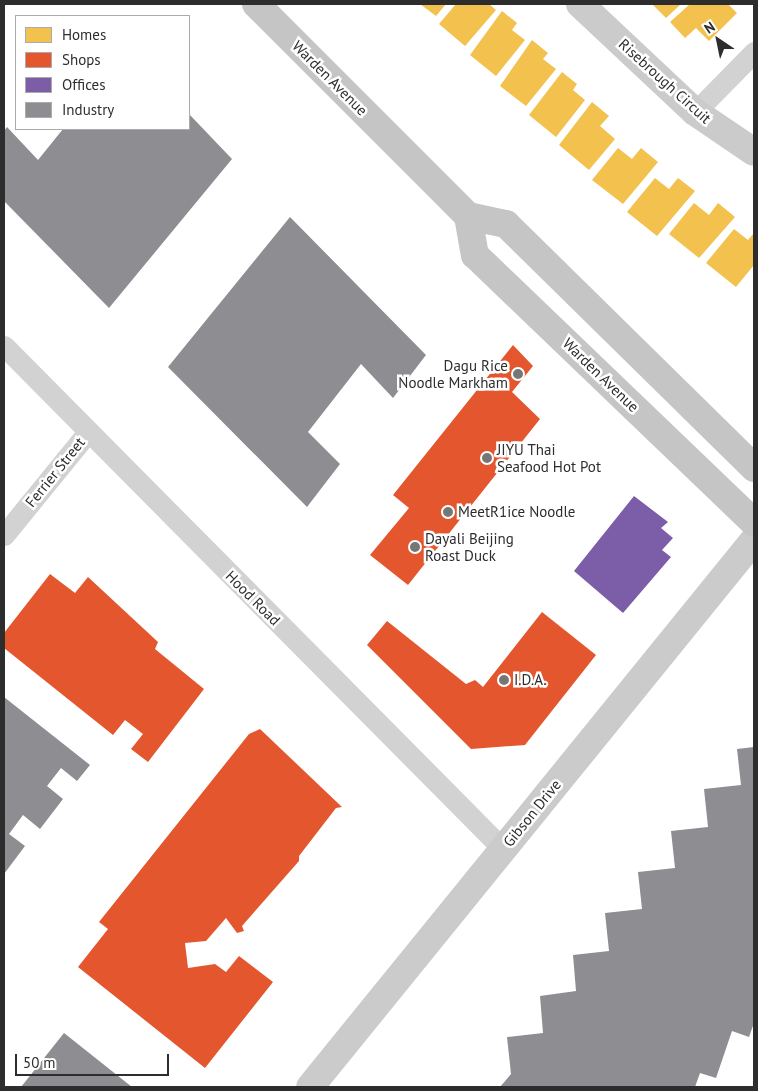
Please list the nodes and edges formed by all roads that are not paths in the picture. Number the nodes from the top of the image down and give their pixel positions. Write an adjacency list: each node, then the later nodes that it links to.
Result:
1 (256, 4): 6 (main road, Warden Avenue)
2 (580, 4): 4 (main road, Risebrough Circuit)
3 (754, 52): 4 (street)
4 (695, 112): 5 (main road, Risebrough Circuit)
5 (754, 152)
6 (468, 216): 9 (main road); 10 (main road, Warden Avenue)
7 (4, 346): 8 (street, Hood Road)
8 (88, 432): 11 (street, Ferrier Street); 13 (street, Hood Road)
9 (754, 468)
10 (754, 523)
11 (4, 535)
12 (754, 540): 13 (main road, Gibson Drive)
13 (503, 849): 14 (main road, Gibson Drive)
14 (310, 1087)

